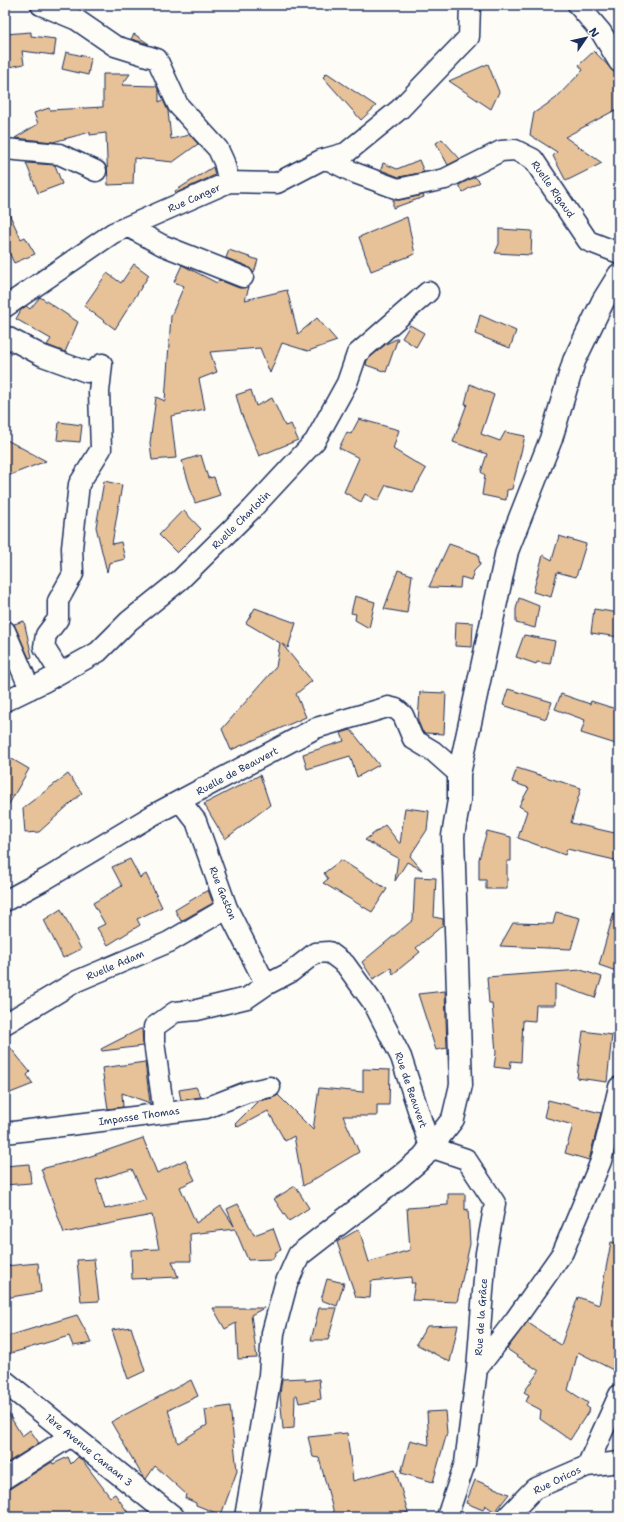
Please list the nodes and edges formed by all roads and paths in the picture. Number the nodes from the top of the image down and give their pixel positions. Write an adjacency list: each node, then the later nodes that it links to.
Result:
1 (41, 5): 8 (street)
2 (470, 5): 6 (street, Rue Canger)
3 (578, 5): 4 (street)
4 (619, 62)
5 (5, 149): 7 (street)
6 (320, 160): 8 (street, Rue Canger); 10 (street, Ruelle Rigaud)
7 (96, 171)
8 (229, 182): 9 (street, Rue Canger)
9 (129, 227): 12 (street); 14 (street, Rue Canger)
10 (619, 253)
11 (619, 275): 20 (street)
12 (243, 277)
13 (428, 292): 17 (street, Ruelle Charlotin)
14 (5, 307)
15 (5, 336): 17 (street)
16 (5, 631): 18 (street)
17 (60, 673): 18 (street, Ruelle Charlotin)
18 (30, 689): 19 (street, Ruelle Charlotin)
19 (5, 701)
20 (459, 774): 21 (street, Ruelle de Beauvert); 30 (street)
21 (180, 801): 22 (street, Ruelle de Beauvert); 23 (street, Rue Gaston)
22 (5, 901)
23 (227, 908): 24 (street, Rue Gaston); 25 (street, Ruelle Adam)
24 (266, 985): 28 (street, Rue de Beauvert); 30 (street, Rue de Beauvert)
25 (5, 1024)
26 (270, 1087): 28 (street, Impasse Thomas)
27 (619, 1087): 31 (street)
28 (164, 1113): 29 (street, Impasse Thomas)
29 (5, 1133)
30 (430, 1148): 31 (street, Rue de la Grâce); 39 (street)
31 (477, 1369): 40 (street, Rue de la Grâce)
32 (5, 1382): 34 (street, 1ère Avenue Canaan 3)
33 (619, 1395): 36 (street, Rue Oricos)
34 (71, 1436): 37 (street); 38 (street, 1ère Avenue Canaan 3)
35 (619, 1462): 36 (street)
36 (587, 1466): 41 (street, Rue Oricos)
37 (5, 1478)
38 (173, 1517)
39 (246, 1517)
40 (446, 1517)
41 (507, 1517)

